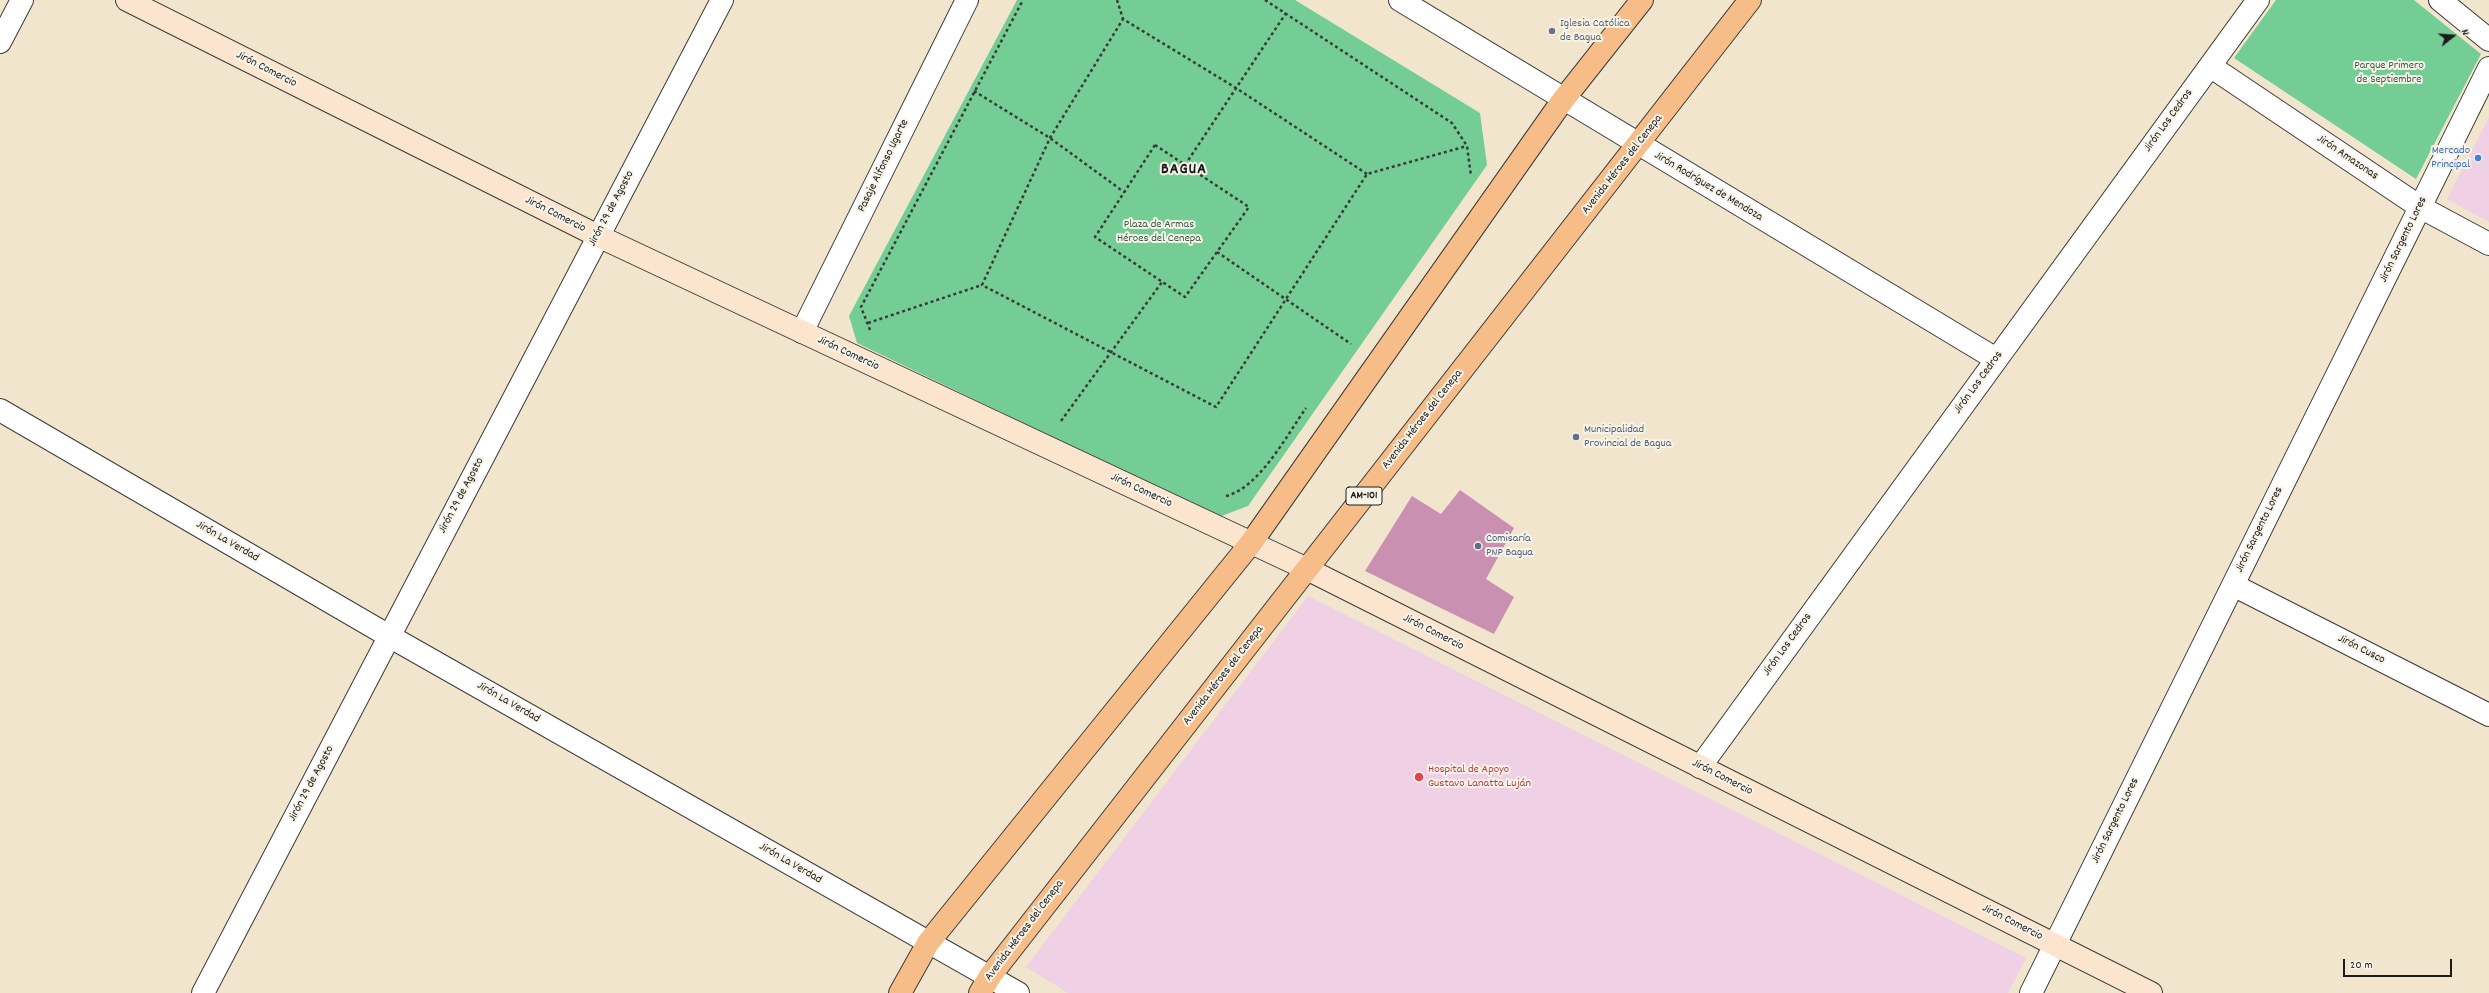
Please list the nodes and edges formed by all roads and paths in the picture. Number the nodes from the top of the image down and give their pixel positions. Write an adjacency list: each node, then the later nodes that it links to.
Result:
1 (22, 0): 16 (street)
2 (127, 0): 30 (street, Jirón Comercio)
3 (722, 0): 30 (street, Jirón 29 de Agosto)
4 (967, 0): 37 (street, Pasaje Alfonso Ugarte)
5 (1023, 0): 20 (path)
6 (1116, 0): 14 (path)
7 (1265, 0): 13 (path)
8 (1400, 0): 21 (street, Jirón Rodríguez de Mendoza)
9 (1642, 0): 21 (main road)
10 (1750, 0): 24 (main road, Avenida Héroes del Cenepa / AM-101)
11 (2258, 0): 17 (street, Jirón Los Cedros)
12 (2440, 0): 15 (street)
13 (1286, 13): 19 (path); 23 (path)
14 (1123, 19): 19 (path); 22 (path)
15 (2489, 40)
16 (0, 42)
17 (2210, 66): 29 (street, Jirón Amazonas); 43 (street, Jirón Los Cedros)
18 (2489, 68): 29 (street, Jirón Sargento Lores)
19 (1236, 88): 25 (path); 26 (path)
20 (974, 91): 22 (path); 36 (path)
21 (1563, 100): 24 (street, Jirón Rodríguez de Mendoza); 48 (main road)
22 (1050, 138): 28 (path); 34 (path)
23 (1466, 146): 26 (path); 27 (path)
24 (1638, 146): 43 (street, Jirón Rodríguez de Mendoza); 49 (main road, Avenida Héroes del Cenepa / AM-101)
25 (1185, 165): 28 (path); 32 (path)
26 (1367, 174): 35 (path)
27 (1466, 183)
28 (1124, 192): 33 (path)
29 (2420, 207): 31 (street, Jirón Amazonas); 50 (street, Jirón Sargento Lores)
30 (598, 236): 37 (street, Jirón Comercio); 51 (street, Jirón 29 de Agosto)
31 (2489, 244)
32 (1217, 252): 33 (path); 35 (path)
33 (1162, 282): 42 (path)
34 (982, 285): 36 (path); 42 (path)
35 (1286, 299): 40 (path); 42 (path)
36 (868, 323): 38 (path)
37 (802, 332): 48 (street, Jirón Comercio)
38 (872, 334)
39 (1356, 338): 40 (path)
40 (1351, 344): 41 (path)
41 (1347, 351)
42 (1111, 352): 46 (path)
43 (1996, 359): 53 (street, Jirón Los Cedros)
44 (1310, 402): 47 (path)
45 (0, 410): 51 (street, Jirón La Verdad)
46 (1060, 422)
47 (1219, 498)
48 (1251, 543): 49 (street, Jirón Comercio); 54 (main road)
49 (1307, 569): 53 (street, Jirón Comercio); 56 (main road, Avenida Héroes del Cenepa / AM-101)
50 (2233, 585): 52 (street, Jirón Cusco); 55 (street, Jirón Sargento Lores)
51 (389, 636): 54 (street, Jirón La Verdad); 57 (street, Jirón 29 de Agosto)
52 (2489, 715)
53 (1700, 767): 55 (street, Jirón Comercio)
54 (928, 943): 56 (street, Jirón La Verdad); 58 (main road)
55 (2055, 945): 60 (street, Jirón Sargento Lores); 61 (street, Jirón Comercio)
56 (985, 984): 59 (street, Jirón La Verdad)
57 (203, 993)
58 (900, 993)
59 (1018, 993)
60 (2031, 993)
61 (2151, 993)

